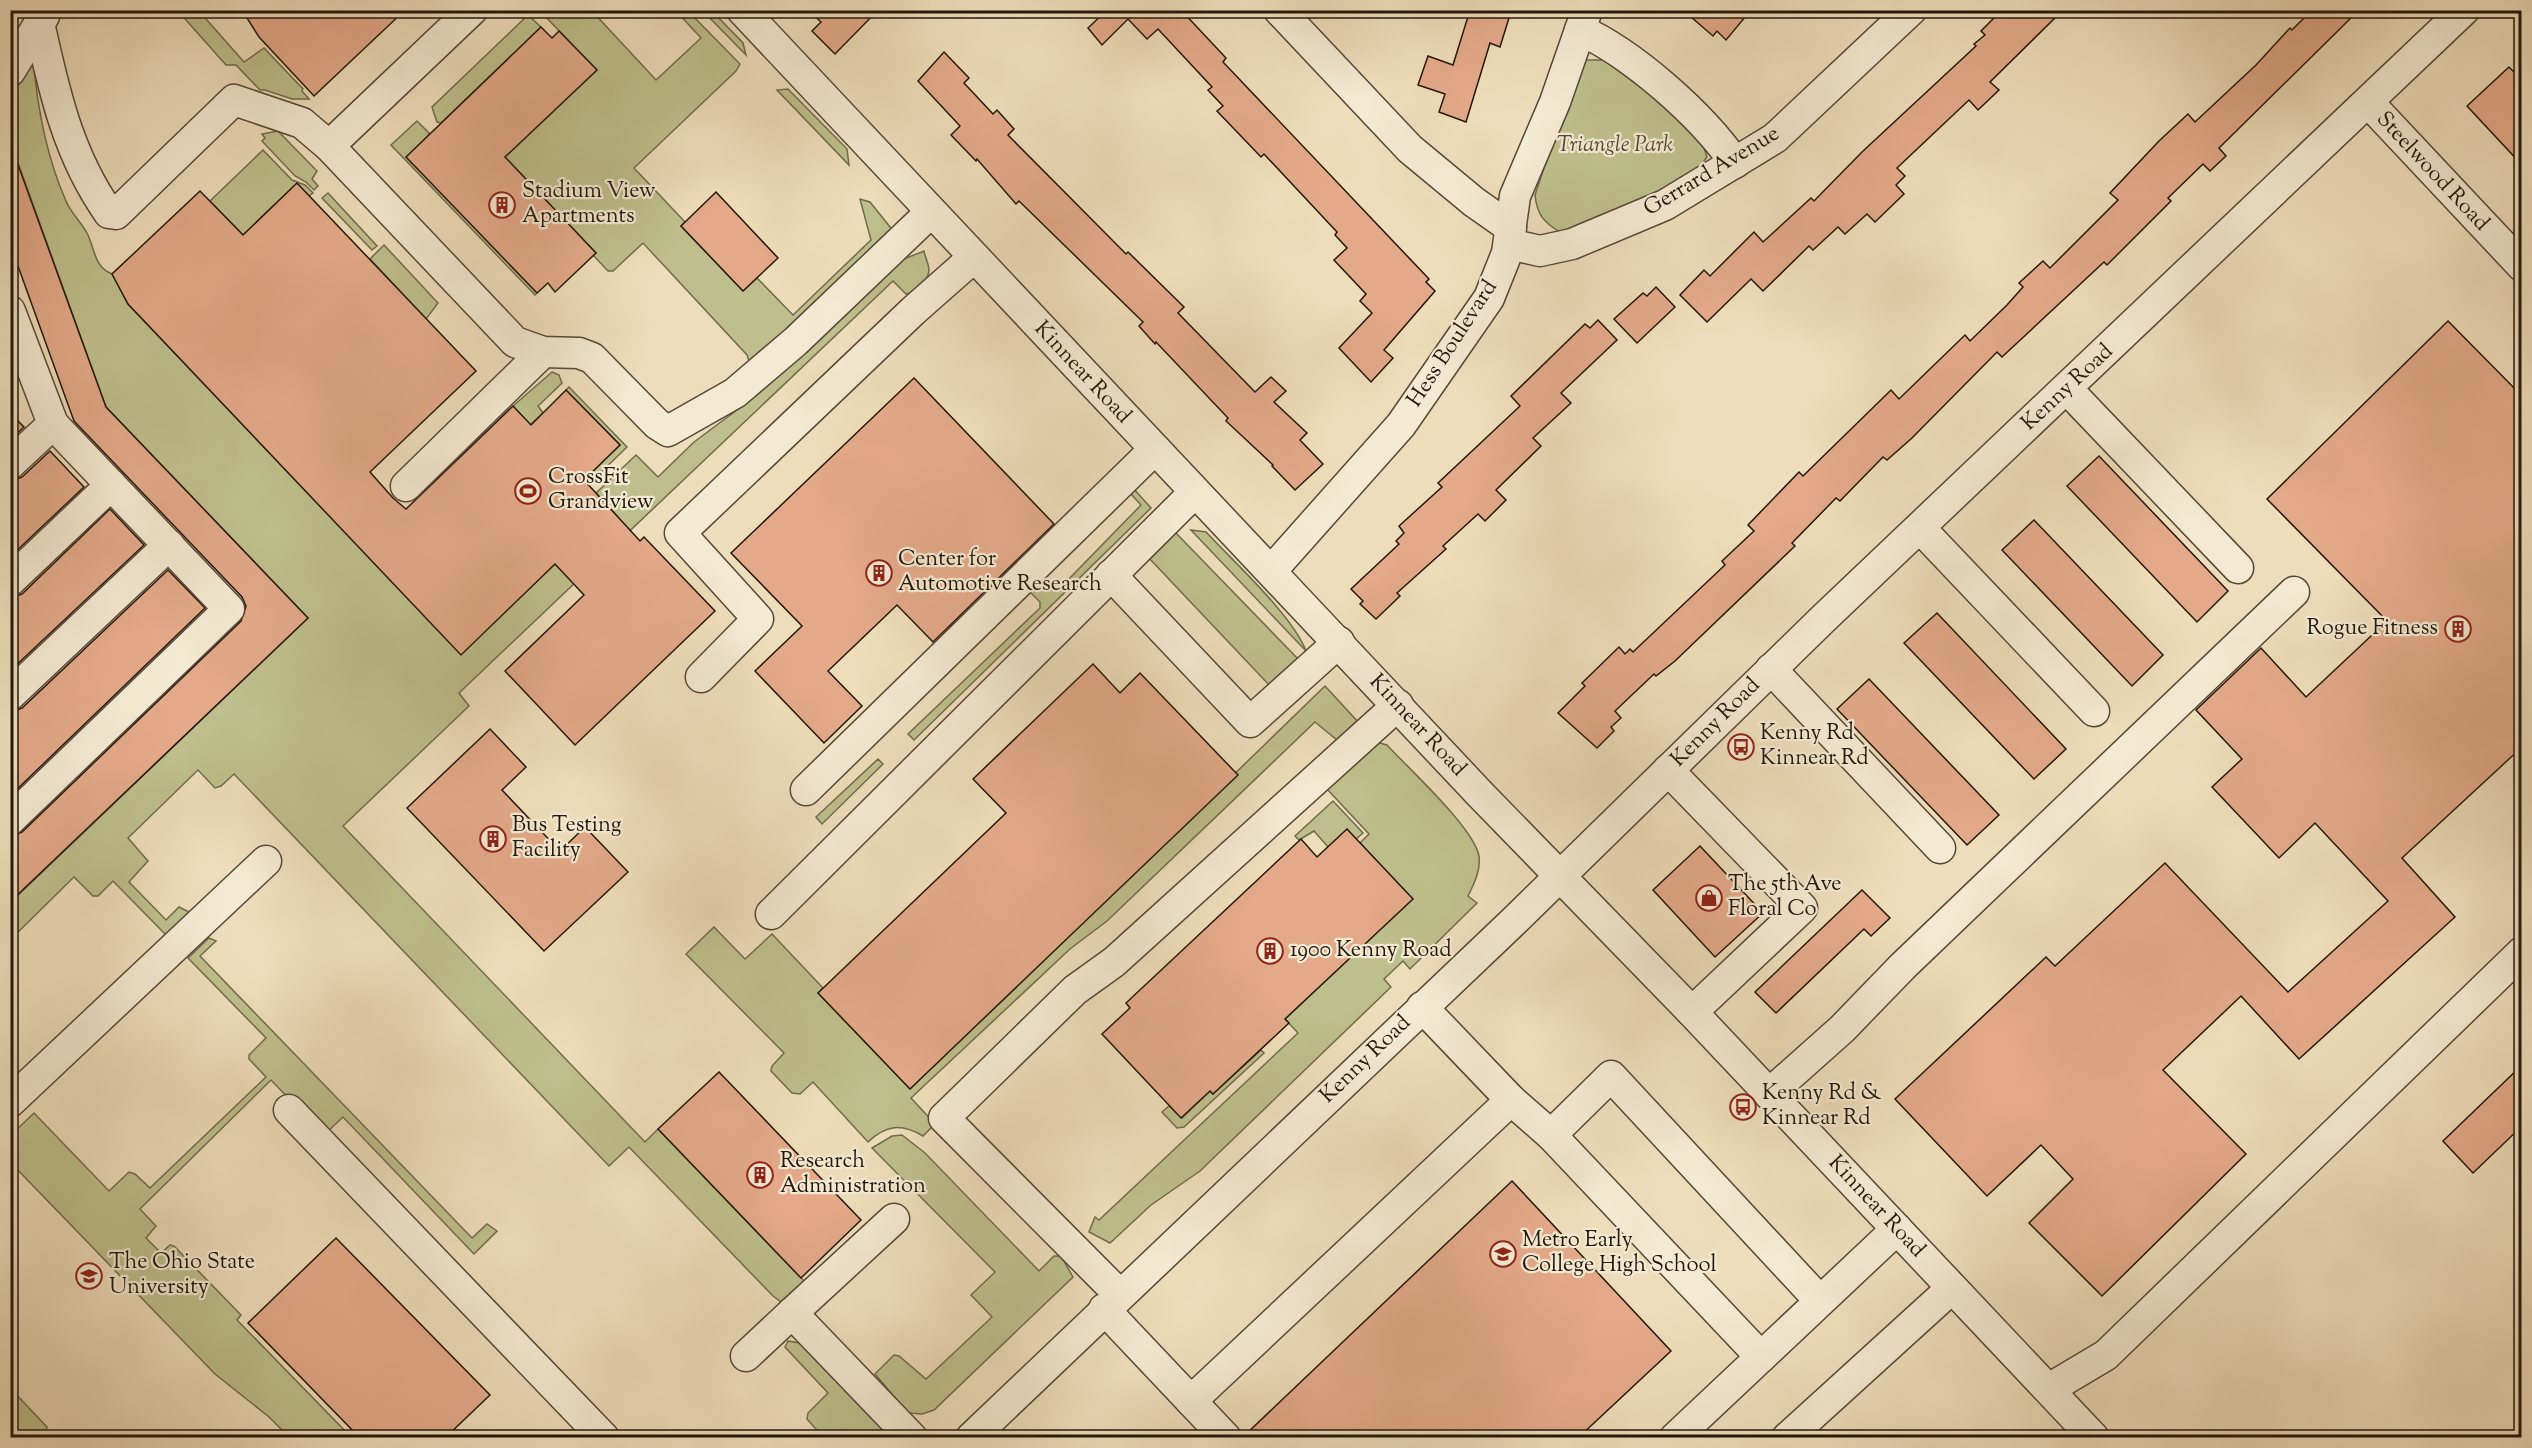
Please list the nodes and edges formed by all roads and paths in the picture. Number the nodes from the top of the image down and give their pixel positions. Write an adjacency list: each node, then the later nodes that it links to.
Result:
1 (472, 10): 10 (street)
2 (742, 10): 12 (street, Kinnear Road)
3 (1279, 10): 13 (street)
4 (1911, 10): 11 (street, Gerrard Avenue)
5 (2464, 10): 9 (street, Kenny Road)
6 (43, 17): 8 (street); 10 (street)
7 (1583, 20): 11 (street); 13 (street, Hess Boulevard)
8 (10, 70)
9 (2368, 102): 15 (street, Steelwood Road); 18 (street, Kenny Road)
10 (329, 146): 17 (street)
11 (1735, 163): 13 (street, Gerrard Avenue)
12 (931, 212): 14 (street, Kinnear Road); 17 (street)
13 (1510, 236): 28 (street, Hess Boulevard)
14 (974, 258): 20 (street, Kinnear Road); 34 (street)
15 (2522, 266)
16 (13, 327): 19 (street)
17 (543, 352): 23 (street)
18 (2067, 389): 25 (street, Kenny Road); 27 (street)
19 (53, 424): 21 (street); 22 (street)
20 (1155, 449): 24 (street, Kinnear Road); 39 (street)
21 (10, 464)
22 (111, 485): 26 (street); 30 (street)
23 (406, 486)
24 (1195, 492): 28 (street, Kinnear Road); 29 (street)
25 (1920, 528): 33 (street, Kenny Road); 37 (street)
26 (169, 545): 35 (street); 40 (street)
27 (2238, 568)
28 (1272, 570): 32 (street, Kinnear Road)
29 (1111, 576): 32 (street); 44 (street)
30 (10, 581)
31 (2294, 591): 48 (street)
32 (1339, 642): 36 (street, Kinnear Road)
33 (1771, 669): 38 (street, Kenny Road); 41 (street)
34 (701, 677)
35 (10, 695)
36 (1398, 705): 43 (street, Kinnear Road); 57 (street)
37 (2094, 711)
38 (1668, 770): 43 (street, Kenny Road); 47 (street)
39 (806, 790)
40 (10, 819)
41 (1940, 848)
42 (266, 861): 50 (street)
43 (1559, 877): 46 (street, Kenny Road); 47 (street, Kinnear Road)
44 (771, 914)
45 (2522, 952): 61 (street)
46 (1422, 1007): 49 (street); 57 (street, Kenny Road)
47 (1692, 1012): 48 (street, Kinnear Road)
48 (1769, 1094): 54 (street, Kinnear Road)
49 (1510, 1100): 52 (street); 62 (street)
50 (10, 1102)
51 (289, 1110): 64 (street)
52 (1551, 1135): 56 (street); 60 (street)
53 (894, 1219): 58 (street)
54 (1897, 1229): 55 (street, Kinnear Road); 56 (street)
55 (1952, 1288): 61 (street, Kinnear Road); 68 (street)
56 (1820, 1301): 60 (street)
57 (1112, 1302): 62 (street); 63 (street, Kenny Road)
58 (792, 1313): 59 (street); 65 (street)
59 (746, 1356)
60 (1761, 1357): 67 (street)
61 (2049, 1389): 69 (street, Kinnear Road)
62 (1191, 1401): 66 (street)
63 (984, 1433)
64 (604, 1437)
65 (912, 1437)
66 (1226, 1437)
67 (1675, 1437)
68 (1787, 1437)
69 (2094, 1437)

